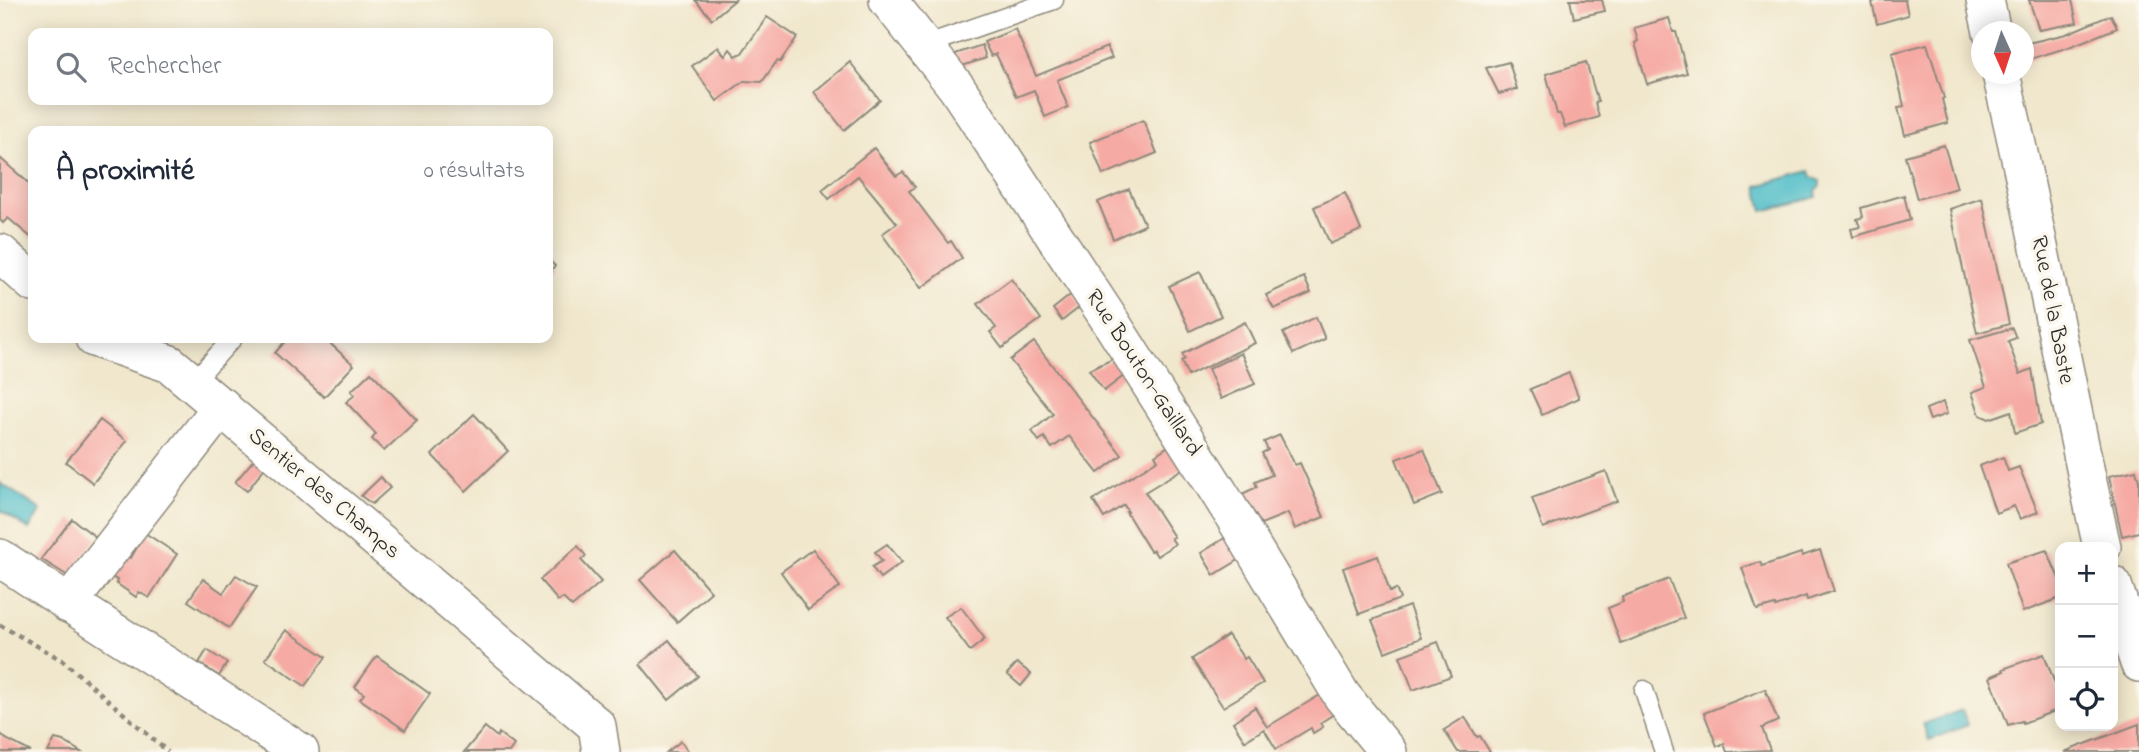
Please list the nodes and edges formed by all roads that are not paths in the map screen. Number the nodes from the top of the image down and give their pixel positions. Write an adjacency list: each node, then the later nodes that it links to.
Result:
1 (888, 0): 5 (street, Rue Bouton-Gaillard)
2 (1054, 0): 5 (lane)
3 (1984, 0): 4 (street)
4 (1989, 21)
5 (925, 45): 21 (street, Rue Bouton-Gaillard)
6 (2003, 84): 13 (street, Rue de la Baste)
7 (0, 253): 8 (street)
8 (28, 278)
9 (109, 343): 11 (street, Sentier des Champs)
10 (228, 343): 11 (lane)
11 (192, 383): 12 (street, Sentier des Champs)
12 (222, 406): 16 (street); 20 (street, Sentier des Champs)
13 (2101, 542)
14 (0, 558): 16 (street)
15 (2118, 600): 17 (street)
16 (68, 604): 19 (street)
17 (2139, 663)
18 (1644, 690): 22 (lane)
19 (300, 752)
20 (601, 752)
21 (1388, 752)
22 (1664, 752)

